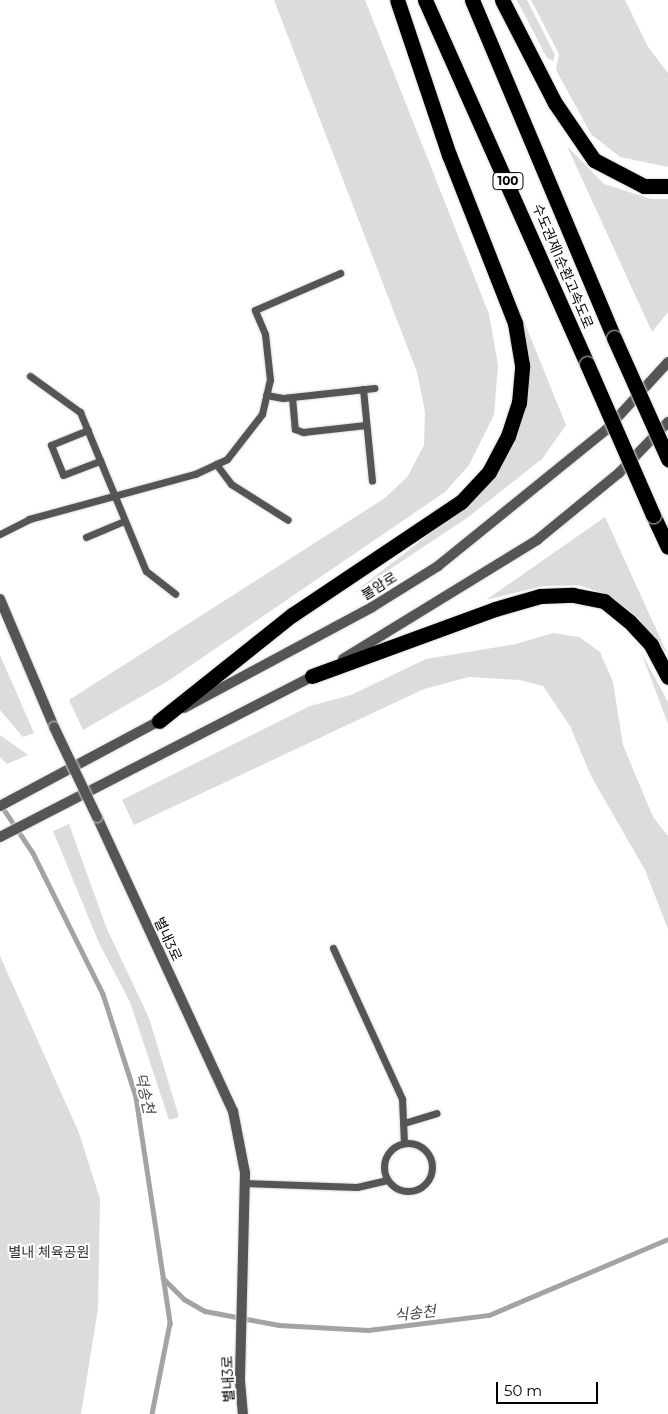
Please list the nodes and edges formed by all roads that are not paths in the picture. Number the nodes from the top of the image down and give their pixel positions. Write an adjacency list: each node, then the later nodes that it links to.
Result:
1 (397, 0): 30 (highway)
2 (425, 0): 25 (highway, 수도권제1순환고속도로 / 100, bridge)
3 (472, 0): 16 (highway, 수도권제1순환고속도로 / 100, bridge)
4 (502, 0): 5 (highway)
5 (668, 186)
6 (340, 273): 11 (lane)
7 (668, 362): 30 (street, 불암로)
8 (30, 376): 15 (lane)
9 (374, 388): 10 (lane)
10 (363, 389): 12 (lane); 14 (lane)
11 (266, 395): 12 (lane); 18 (lane)
12 (292, 397): 14 (lane)
13 (668, 422): 28 (street)
14 (366, 425): 19 (lane)
15 (88, 430): 17 (lane); 17 (lane)
16 (668, 459)
17 (100, 461): 20 (lane)
18 (216, 464): 20 (lane); 22 (lane)
19 (372, 481)
20 (113, 494): 21 (lane); 23 (lane)
21 (124, 520): 24 (lane); 26 (lane)
22 (288, 520)
23 (0, 534)
24 (86, 537)
25 (668, 547)
26 (175, 594)
27 (0, 599): 42 (street, 별내3로, bridge)
28 (312, 676): 29 (highway); 32 (street)
29 (668, 678)
30 (159, 721): 31 (street, 불암로)
31 (63, 774): 33 (street); 34 (street)
32 (73, 797): 35 (street); 36 (street)
33 (0, 798)
34 (0, 806)
35 (0, 829)
36 (0, 837)
37 (333, 948): 39 (lane)
38 (437, 1113): 39 (lane)
39 (404, 1123): 40 (lane)
40 (404, 1142): 41 (lane); 41 (lane)
41 (387, 1180): 42 (lane)
42 (244, 1182): 43 (street, 별내3로)
43 (244, 1414)

